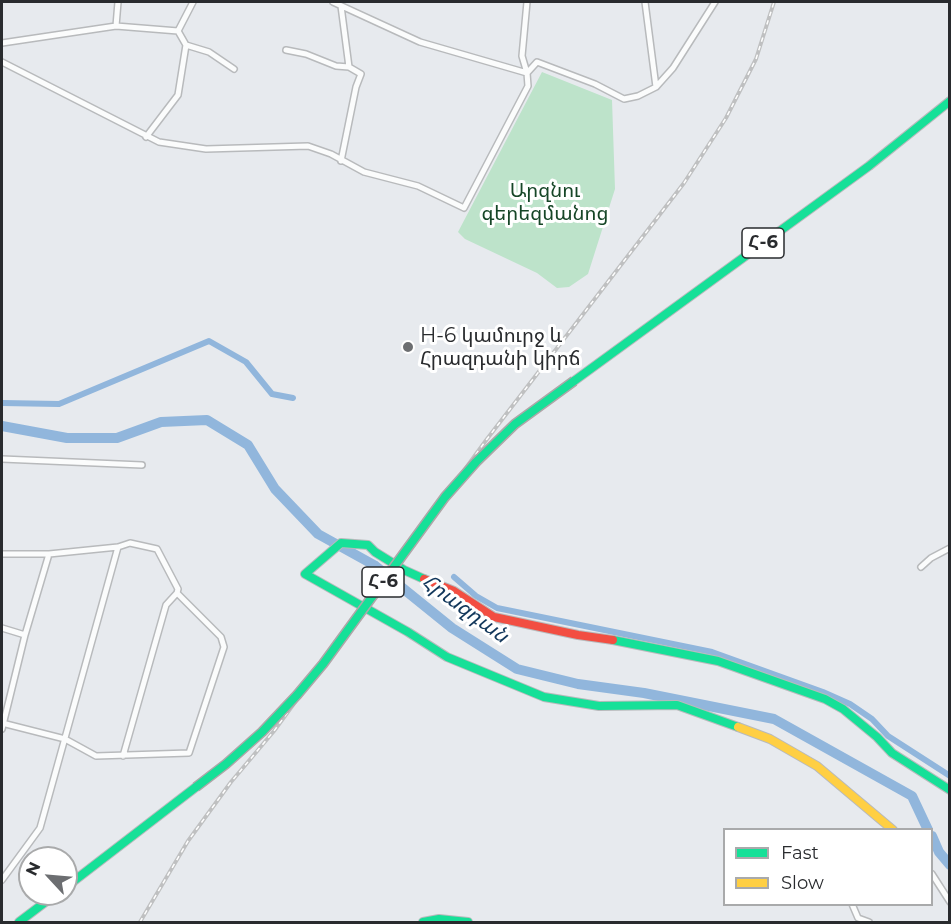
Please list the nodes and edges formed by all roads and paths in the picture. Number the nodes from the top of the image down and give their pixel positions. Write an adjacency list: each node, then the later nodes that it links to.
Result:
1 (118, 2): 8 (street)
2 (193, 2): 9 (street)
3 (333, 2): 7 (street)
4 (527, 2): 16 (street)
5 (645, 2): 17 (street)
6 (715, 2): 17 (street)
7 (340, 6): 14 (street); 16 (street)
8 (116, 26): 9 (street); 10 (street)
9 (178, 32): 11 (street)
10 (2, 43)
11 (186, 45): 15 (street); 19 (street)
12 (286, 50): 14 (street)
13 (2, 62): 19 (street)
14 (349, 67): 20 (street)
15 (234, 69)
16 (527, 73): 17 (street); 20 (street)
17 (656, 87)
18 (950, 101): 37 (street, Հ-6, bridge)
19 (146, 137): 20 (street)
20 (341, 161)
21 (2, 459): 22 (street)
22 (142, 465)
23 (118, 547): 26 (street); 28 (street); 32 (street)
24 (950, 548): 27 (street)
25 (2, 554): 26 (street)
26 (49, 554): 30 (street)
27 (921, 567)
28 (177, 593): 33 (street); 33 (street)
29 (2, 628): 30 (street)
30 (26, 635): 31 (street)
31 (2, 726): 32 (street)
32 (64, 739): 33 (street); 38 (street)
33 (123, 756)
34 (950, 790): 35 (street)
35 (891, 828)
36 (933, 876): 39 (street)
37 (78, 877)
38 (2, 880)
39 (950, 902)
40 (40, 906): 42 (street)
41 (853, 906): 45 (street)
42 (19, 922)
43 (423, 922): 44 (street)
44 (468, 922)
45 (869, 922)

